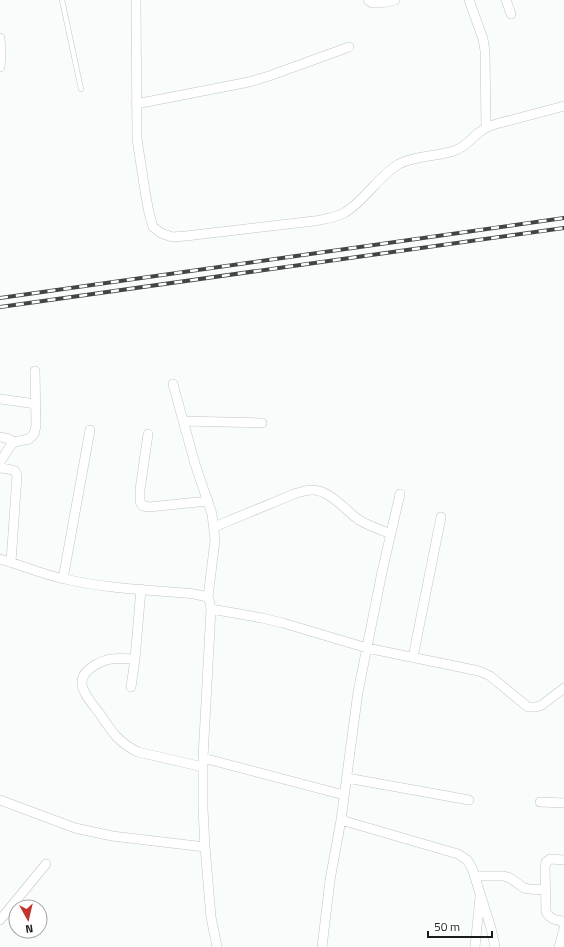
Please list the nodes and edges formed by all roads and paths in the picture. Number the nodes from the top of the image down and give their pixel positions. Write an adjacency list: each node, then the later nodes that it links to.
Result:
1 (62, 0): 11 (lane)
2 (136, 0): 12 (street)
3 (368, 0): 4 (street)
4 (395, 0)
5 (469, 0): 14 (street)
6 (506, 0): 7 (street)
7 (511, 14)
8 (0, 38): 10 (street)
9 (349, 47): 12 (street)
10 (0, 67)
11 (81, 89)
12 (136, 104): 14 (street)
13 (564, 106): 14 (street)
14 (486, 128)
15 (35, 371): 18 (street)
16 (173, 384): 19 (street)
17 (0, 399): 18 (street)
18 (36, 404): 24 (street)
19 (183, 421): 20 (street); 28 (street)
20 (262, 423)
21 (90, 430): 34 (street)
22 (148, 434): 28 (street)
23 (0, 437): 24 (street)
24 (14, 442): 25 (street)
25 (0, 462)
26 (0, 468): 33 (street)
27 (400, 494): 31 (street)
28 (208, 502): 30 (street)
29 (441, 518): 39 (street)
30 (214, 527): 31 (street); 36 (street)
31 (391, 534): 38 (street)
32 (0, 559): 33 (street)
33 (11, 562): 34 (street)
34 (63, 579): 35 (street)
35 (141, 590): 36 (street); 40 (street)
36 (208, 597): 37 (street)
37 (211, 610): 38 (street); 43 (street)
38 (367, 648): 39 (street); 44 (street)
39 (413, 657): 42 (street)
40 (135, 659): 41 (street); 43 (street)
41 (131, 687)
42 (564, 688)
43 (203, 762): 45 (street); 51 (street)
44 (347, 778): 45 (street); 47 (street)
45 (344, 795): 50 (street)
46 (0, 800): 51 (street)
47 (469, 800)
48 (540, 802): 49 (street)
49 (564, 803)
50 (341, 820): 54 (street); 61 (street)
51 (205, 847): 60 (street)
52 (564, 860): 55 (street)
53 (46, 864): 57 (street)
54 (475, 876): 55 (street); 56 (street)
55 (545, 890): 58 (street)
56 (480, 892): 62 (street); 63 (street)
57 (0, 920)
58 (564, 925)
59 (564, 929): 64 (street)
60 (217, 947)
61 (322, 947)
62 (475, 947)
63 (495, 947)
64 (560, 947)

